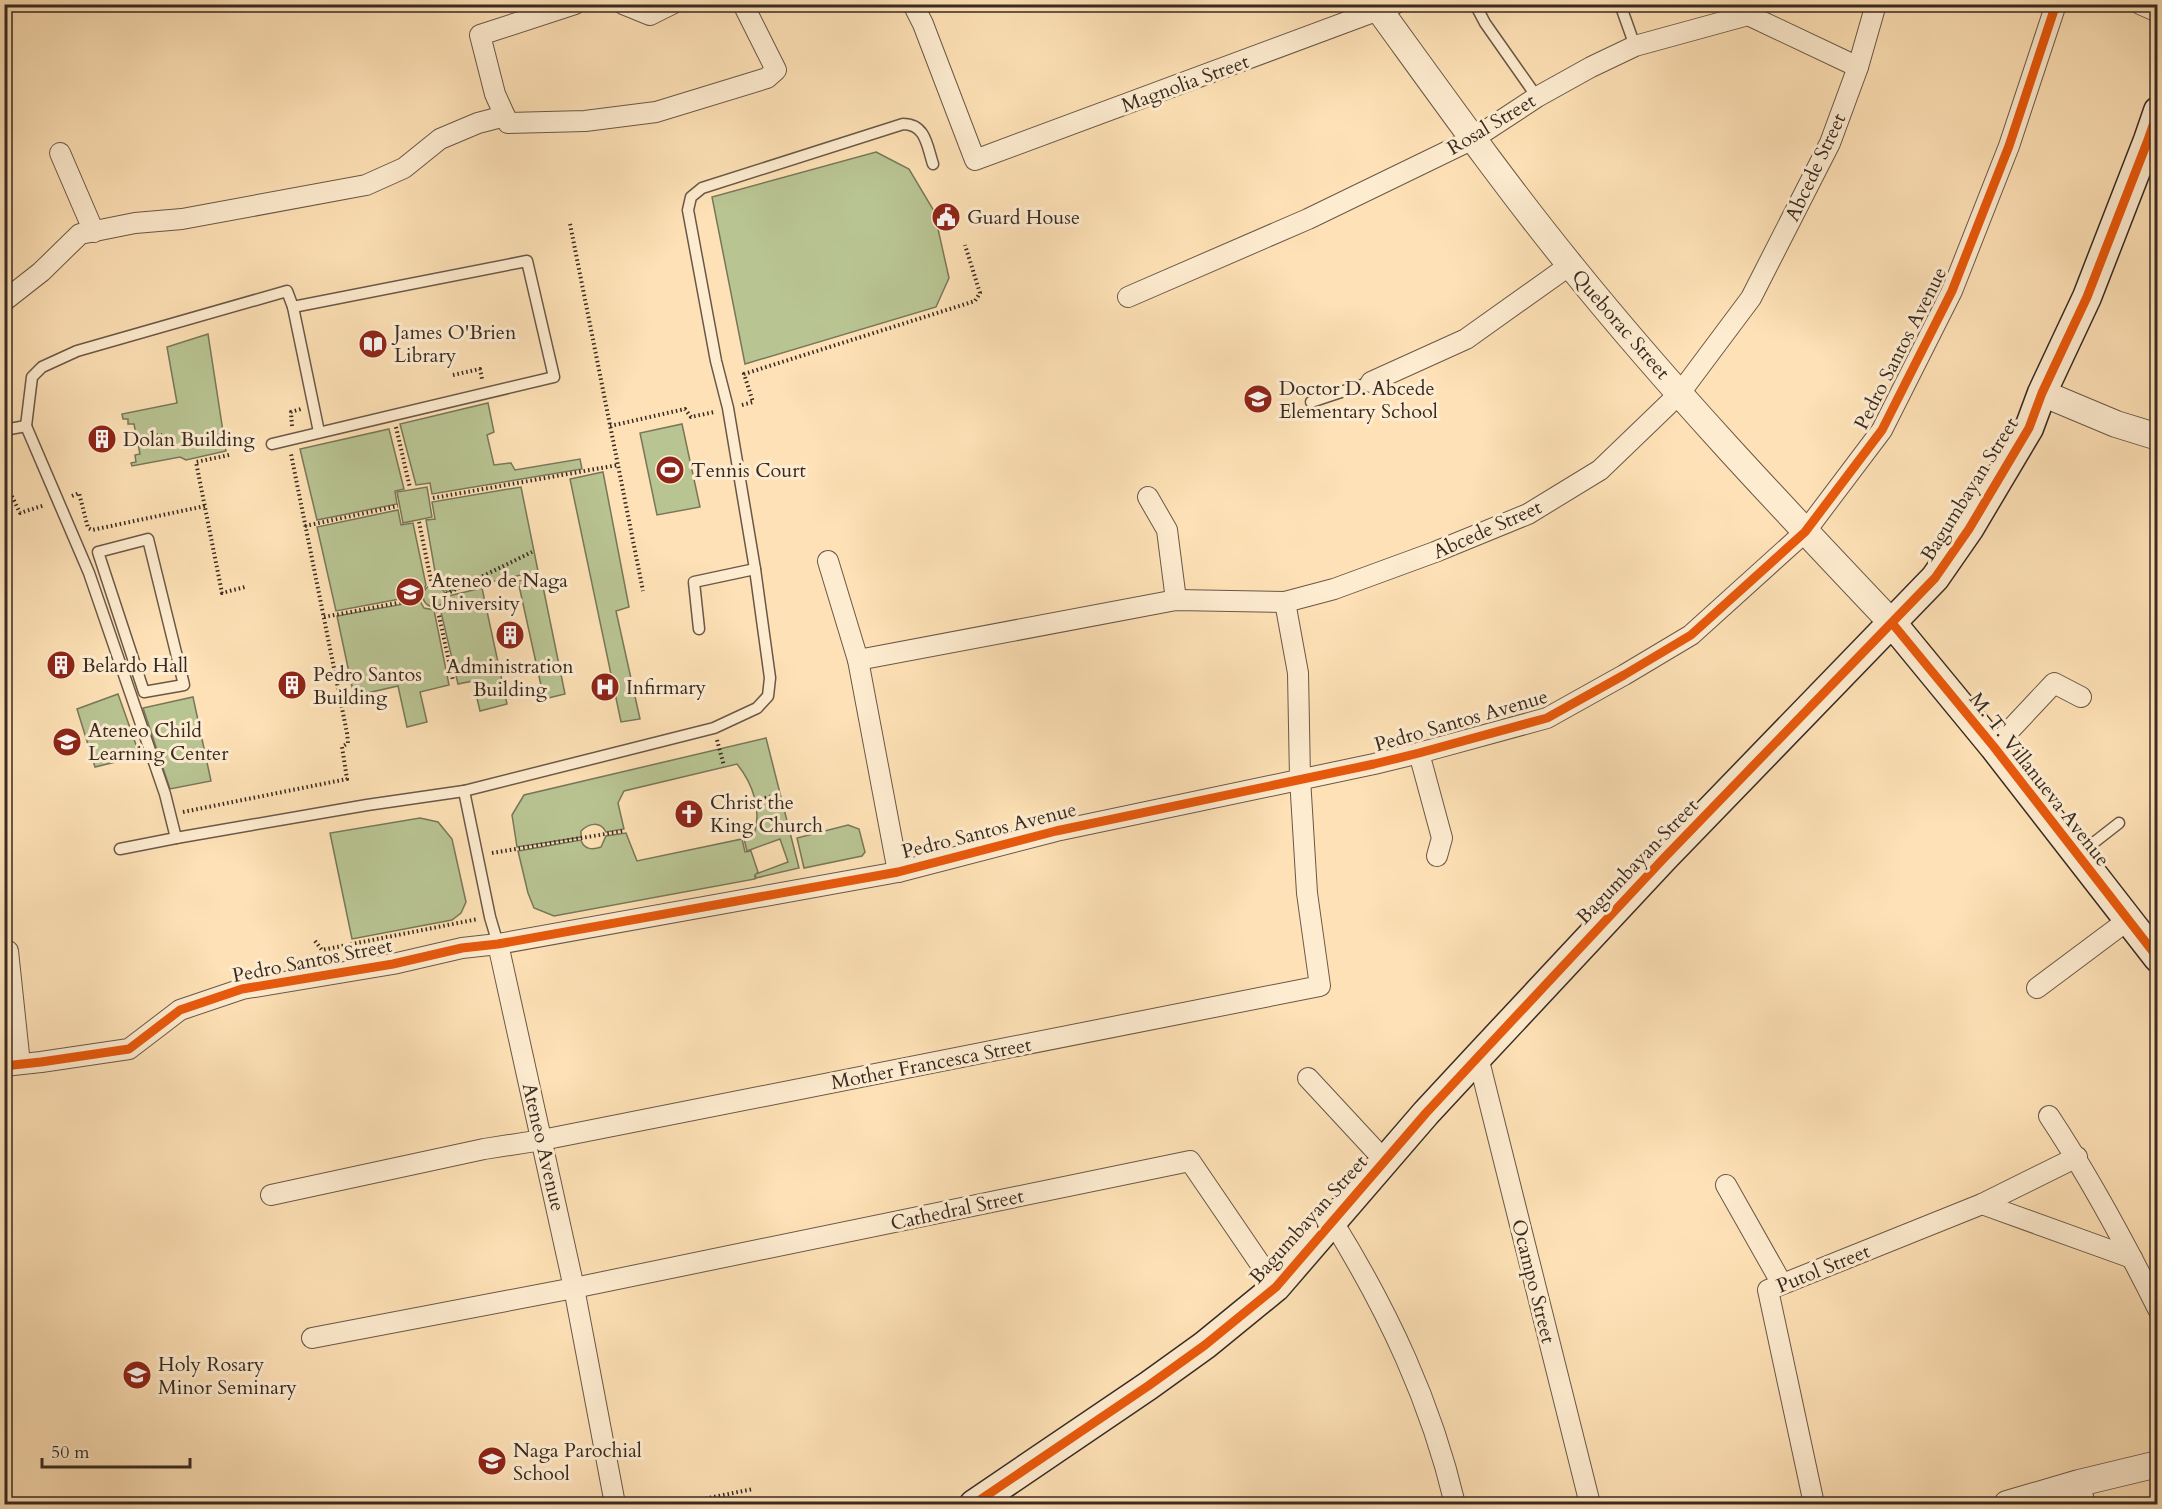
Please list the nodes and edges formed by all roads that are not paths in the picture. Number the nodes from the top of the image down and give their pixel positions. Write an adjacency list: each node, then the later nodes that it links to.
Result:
1 (575, 4): 18 (street)
2 (623, 4): 3 (street)
3 (672, 4)
4 (743, 4): 18 (street)
5 (913, 4): 11 (street, Magnolia Street)
6 (1475, 4): 16 (lane)
7 (1620, 4): 14 (lane)
8 (1876, 4): 15 (street, Abcede Street)
9 (2056, 4): 37 (street, Pedro Santos Avenue)
10 (2140, 4): 13 (street)
11 (1383, 7): 19 (street, Queborac Street)
12 (1749, 10): 14 (street, Rosal Street); 15 (street, Rosal Street)
13 (2157, 12)
14 (1635, 46): 16 (street, Rosal Street)
15 (1858, 67): 28 (street, Abcede Street)
16 (1537, 97): 19 (street, Rosal Street)
17 (2157, 111): 29 (main road, Bagumbayan Street)
18 (505, 116): 22 (street)
19 (1473, 139): 23 (street, Queborac Street); 24 (street, Rosal Street)
20 (60, 153): 22 (street)
21 (933, 164): 41 (lane)
22 (94, 232): 25 (street)
23 (1570, 265): 27 (street); 28 (street, Queborac Street)
24 (1128, 297)
25 (4, 301)
26 (293, 307): 31 (lane); 33 (lane); 33 (lane)
27 (1371, 381): 30 (lane)
28 (1680, 393): 37 (street, Queborac Street); 43 (street, Abcede Street)
29 (2042, 393): 34 (street); 44 (main road, Bagumbayan Street)
30 (1311, 402)
31 (26, 426): 32 (lane); 39 (lane)
32 (4, 430)
33 (320, 432): 35 (lane)
34 (2157, 437)
35 (272, 444)
36 (1148, 497): 42 (street)
37 (1805, 532): 44 (street, Queborac Street); 49 (street, Pedro Santos Avenue)
38 (98, 552): 38 (lane); 39 (lane)
39 (81, 556): 53 (lane)
40 (828, 561): 46 (street)
41 (755, 569): 45 (lane); 51 (lane)
42 (1176, 600): 43 (street, Abcede Street); 46 (street, Abcede Street)
43 (1285, 602): 50 (street)
44 (1892, 623): 48 (main road, M. T. Villanueva Avenue); 63 (main road, Bagumbayan Street)
45 (699, 629)
46 (858, 660): 57 (street)
47 (2081, 697): 48 (street)
48 (1994, 747): 55 (main road, M. T. Villanueva Avenue)
49 (1419, 753): 50 (street, Pedro Santos Avenue); 56 (street)
50 (1300, 778): 57 (street, Pedro Santos Avenue); 67 (street, Mother Francesca Street)
51 (464, 791): 53 (lane); 59 (lane, Ateneo Avenue)
52 (2120, 823): 55 (lane)
53 (176, 838): 54 (lane)
54 (120, 849)
55 (2078, 855): 58 (main road, M. T. Villanueva Avenue)
56 (1437, 856)
57 (898, 872): 59 (street, Pedro Santos Avenue)
58 (2128, 920): 61 (main road, M. T. Villanueva Avenue); 62 (street)
59 (498, 944): 64 (street, Pedro Santos Street); 67 (street, Ateneo Avenue)
60 (8, 951): 64 (street)
61 (2157, 958)
62 (2037, 988)
63 (1478, 1057): 69 (main road, Bagumbayan Street); 85 (street, Ocampo Street)
64 (12, 1065)
65 (1308, 1078): 69 (street)
66 (2049, 1116): 68 (street)
67 (542, 1140): 71 (street, Mother Francesca Street); 77 (street, Ateneo Avenue)
68 (2077, 1157): 72 (street, Putol Street); 74 (street)
69 (1385, 1161): 73 (main road, Bagumbayan Street)
70 (1726, 1185): 75 (street)
71 (271, 1195)
72 (1982, 1204): 74 (street); 75 (street, Putol Street)
73 (1334, 1222): 76 (main road, Bagumbayan Street); 84 (street)
74 (2132, 1258): 78 (street)
75 (1782, 1284): 86 (street, Putol Street)
76 (1276, 1287): 77 (street, Cathedral Street); 83 (main road, Bagumbayan Street)
77 (574, 1288): 79 (street); 82 (street, Ateneo Avenue)
78 (2157, 1310)
79 (312, 1338)
80 (2157, 1464): 81 (street)
81 (2082, 1494): 87 (street)
82 (615, 1504)
83 (974, 1504)
84 (1455, 1504)
85 (1590, 1504)
86 (1814, 1504)
87 (2007, 1504)

